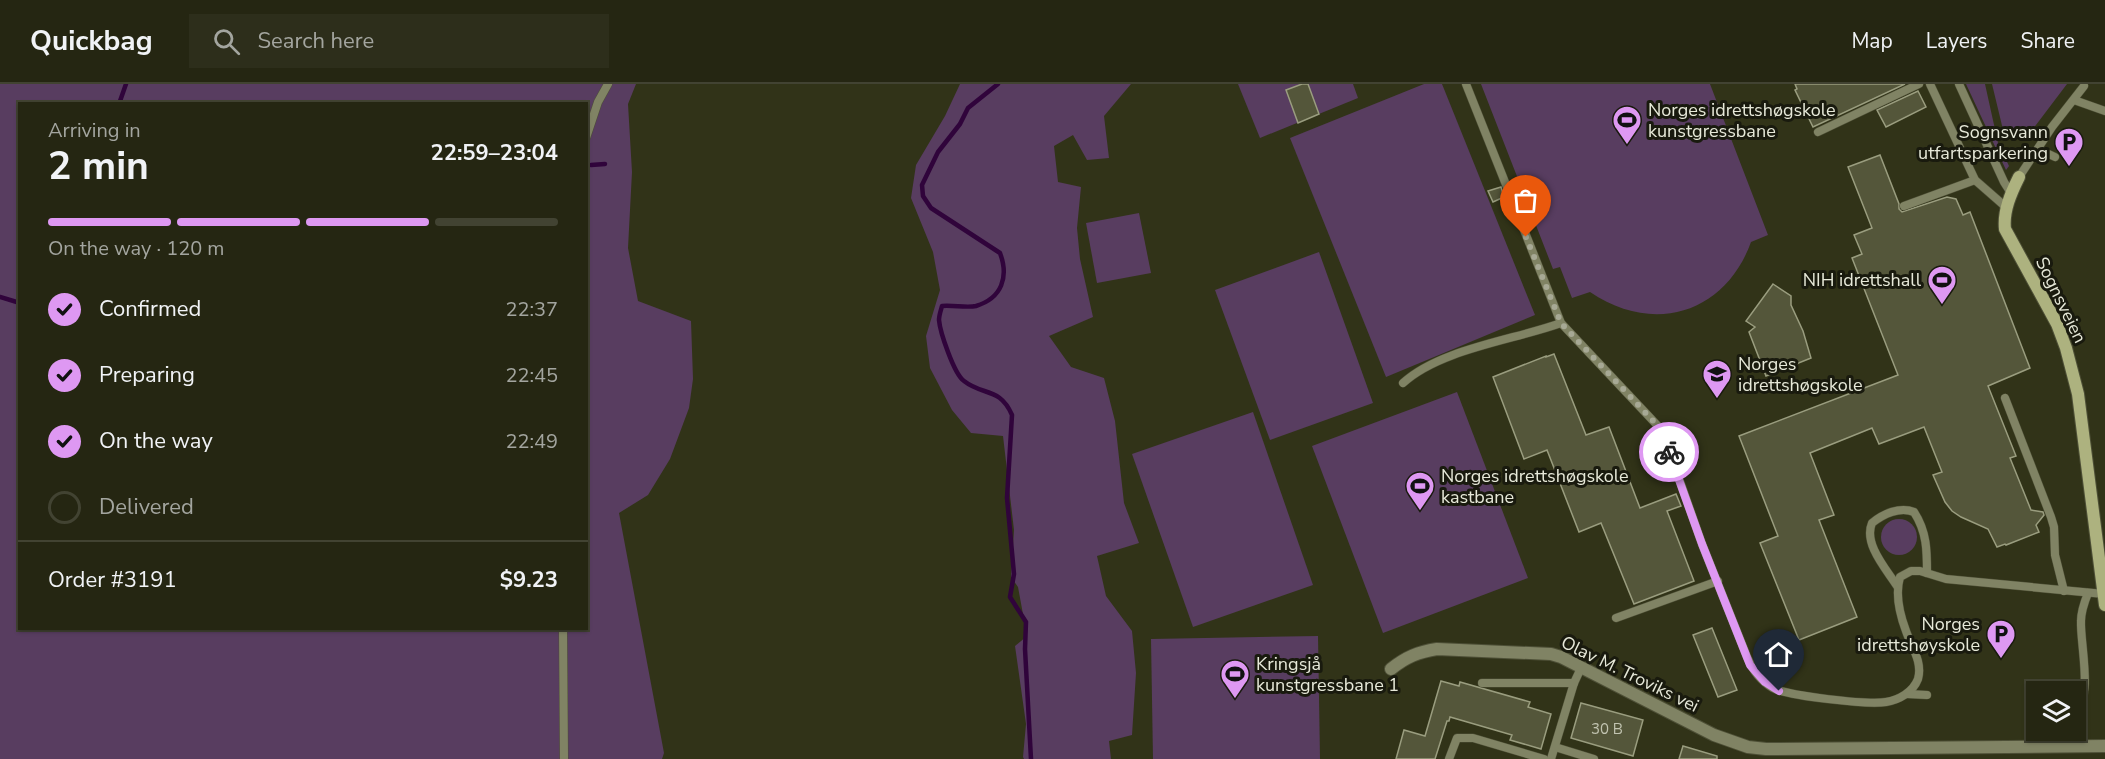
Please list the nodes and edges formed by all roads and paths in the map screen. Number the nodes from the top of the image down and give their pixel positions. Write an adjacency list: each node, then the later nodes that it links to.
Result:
1 (608, 84): 9 (lane)
2 (1466, 84): 18 (lane)
3 (1919, 84): 10 (lane)
4 (1930, 84): 14 (lane)
5 (1959, 84): 15 (lane)
6 (2084, 86): 7 (lane)
7 (2074, 100): 8 (lane); 11 (lane)
8 (2105, 111)
9 (588, 132)
10 (1818, 132)
11 (2038, 148): 12 (lane); 13 (lane)
12 (2055, 157)
13 (2019, 177): 15 (street, Sognsveien)
14 (1975, 180): 16 (lane); 17 (lane)
15 (2011, 193): 17 (street, Sognsveien)
16 (1904, 206)
17 (2007, 208): 26 (street, Sognsveien)
18 (1561, 323): 19 (lane); 22 (lane)
19 (1403, 383)
20 (2005, 398): 24 (lane)
21 (1927, 573): 23 (lane); 23 (lane); 24 (lane)
22 (1718, 581): 27 (lane); 34 (lane)
23 (1897, 586): 34 (lane)
24 (2064, 591): 25 (lane)
25 (2088, 593): 26 (lane); 31 (lane)
26 (2104, 599)
27 (1617, 618)
28 (563, 630): 40 (lane)
29 (1581, 668): 30 (street, Olav M. Troviks vei); 33 (lane); 39 (street, Olav M. Troviks vei)
30 (1391, 669)
31 (2084, 681)
32 (1482, 683): 33 (lane)
33 (1575, 683): 37 (lane)
34 (1907, 694): 35 (lane)
35 (1927, 695)
36 (2105, 746): 38 (street, Olav M. Troviks vei)
37 (1555, 747): 43 (lane); 44 (lane)
38 (2007, 753): 39 (street, Olav M. Troviks vei)
39 (1845, 754)
40 (564, 759)
41 (1449, 759): 42 (lane)
42 (1544, 759)
43 (1551, 759)
44 (1594, 759)

